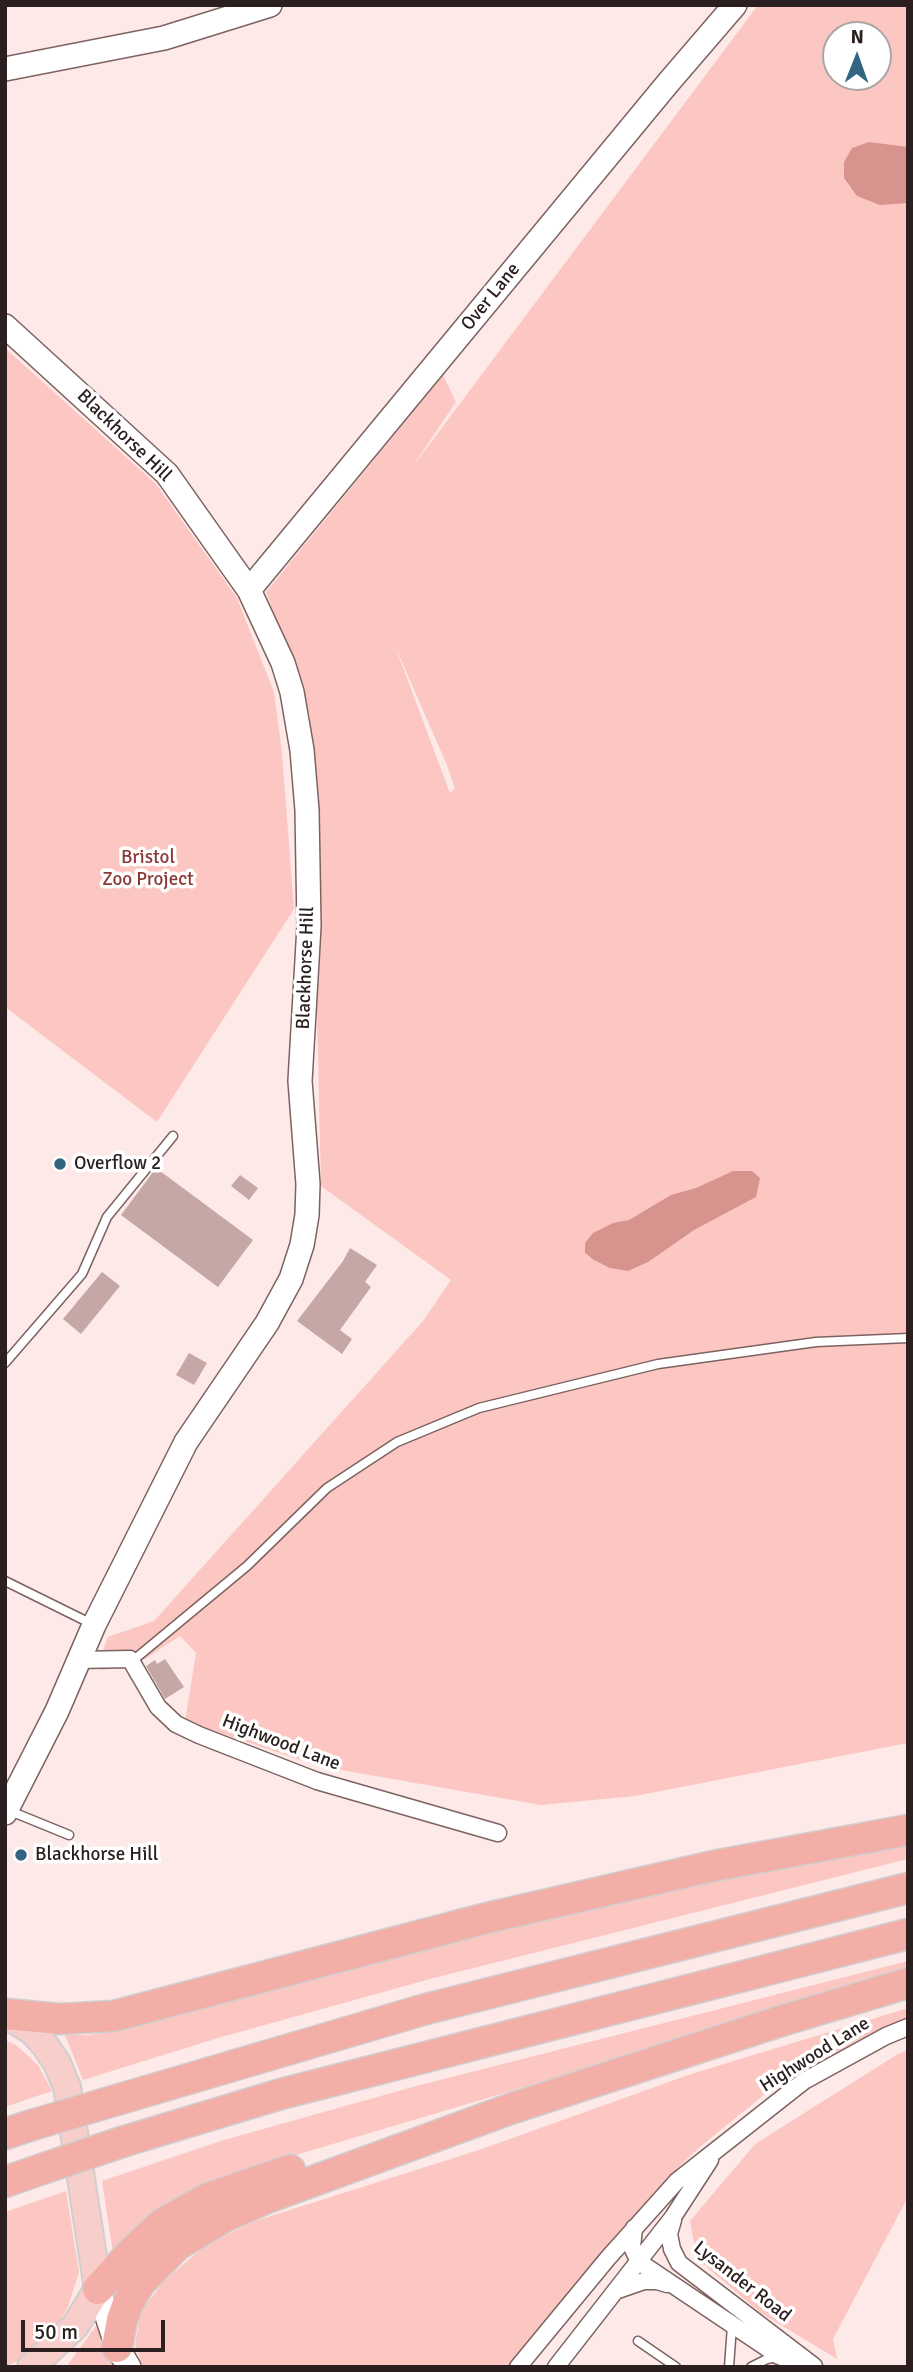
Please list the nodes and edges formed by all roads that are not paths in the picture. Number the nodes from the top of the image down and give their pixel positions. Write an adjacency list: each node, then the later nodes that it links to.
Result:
1 (270, 5): 3 (main road)
2 (735, 5): 5 (main road, Over Lane)
3 (5, 69)
4 (5, 326): 5 (main road, Blackhorse Hill)
5 (249, 590): 10 (main road, Blackhorse Hill)
6 (173, 1136): 8 (lane)
7 (908, 1338): 11 (lane)
8 (5, 1363)
9 (5, 1581): 10 (lane)
10 (94, 1625): 12 (main road, Blackhorse Hill)
11 (130, 1659): 12 (street); 15 (street, Highwood Lane)
12 (79, 1660): 13 (main road, Blackhorse Hill)
13 (6, 1812): 16 (lane)
14 (908, 1829): 20 (highway)
15 (498, 1833)
16 (69, 1835)
17 (908, 1888): 22 (highway, bridge)
18 (908, 1934): 25 (highway, bridge)
19 (908, 1983): 23 (highway)
20 (6, 2014): 30 (main road)
21 (908, 2027): 24 (street, Highwood Lane)
22 (18, 2130)
23 (408, 2148): 30 (highway); 36 (highway)
24 (715, 2152): 26 (street, Highwood Lane); 27 (street, Highwood Lane)
25 (5, 2182)
26 (673, 2217): 28 (street, Highwood Lane); 45 (street, Lysander Road)
27 (634, 2228): 28 (street); 39 (street, Highwood Lane)
28 (639, 2262): 29 (street); 31 (street, Highwood Lane)
29 (669, 2285): 31 (street); 33 (street, Lysander Road)
30 (98, 2289): 32 (main road); 36 (main road)
31 (617, 2291): 40 (street, Highwood Lane)
32 (75, 2326): 37 (main road); 38 (main road)
33 (732, 2326): 35 (street, Lysander Road); 42 (lane)
34 (638, 2341): 41 (lane)
35 (779, 2356): 43 (lane); 44 (street, Lysander Road)
36 (123, 2357)
37 (31, 2367)
38 (46, 2367)
39 (519, 2367)
40 (556, 2367)
41 (676, 2367)
42 (729, 2367)
43 (751, 2367)
44 (805, 2367)
45 (814, 2367)

